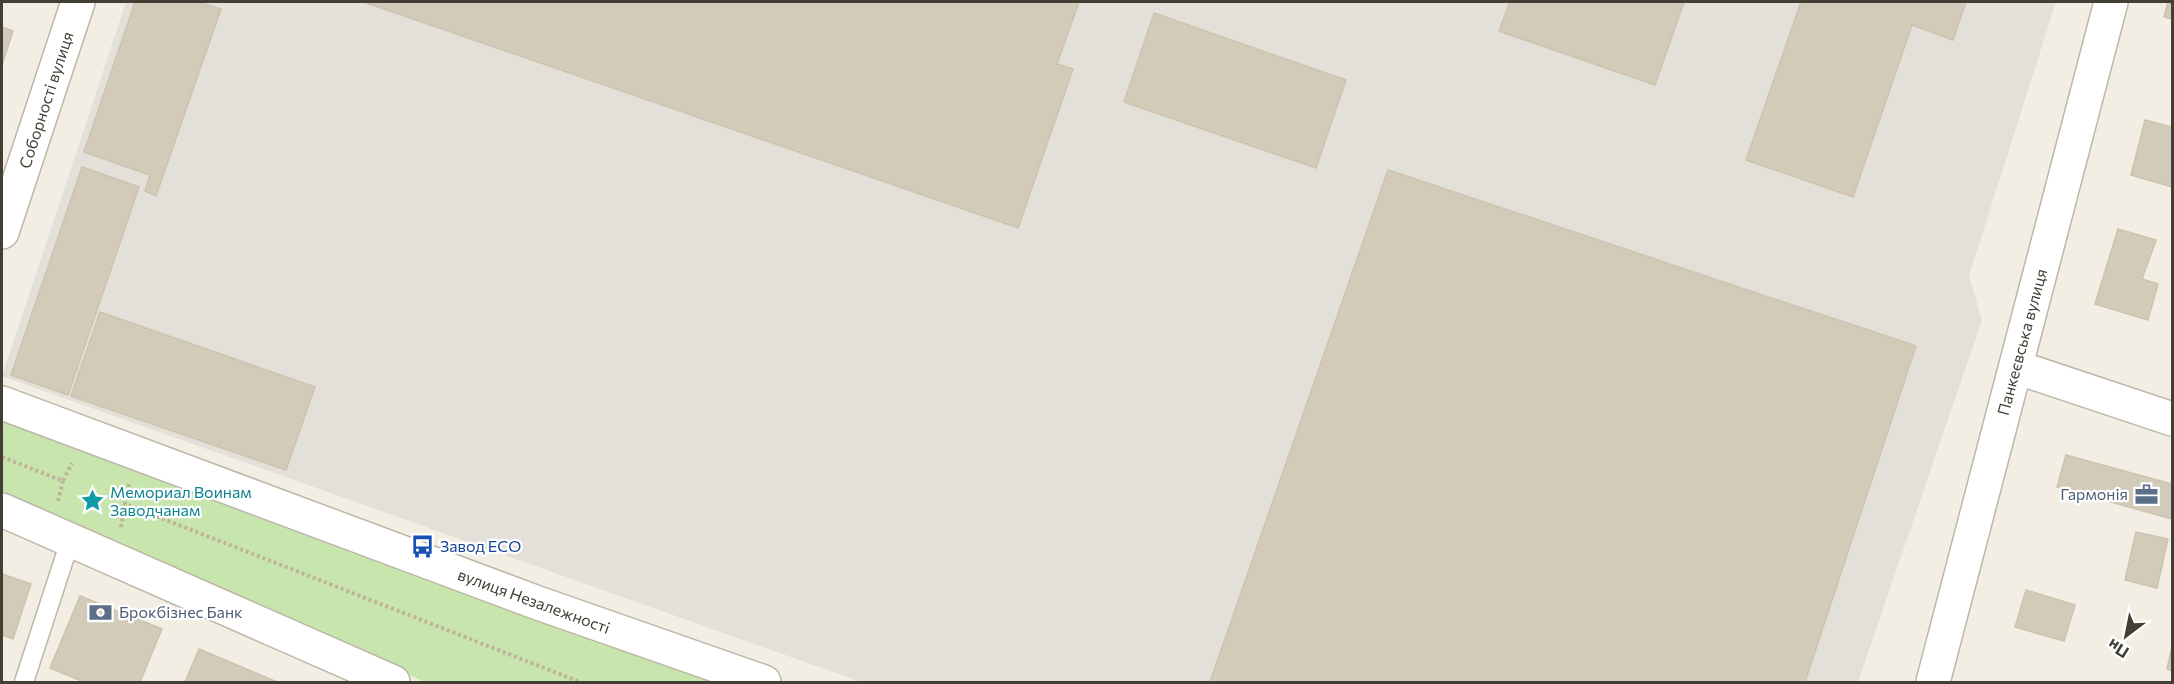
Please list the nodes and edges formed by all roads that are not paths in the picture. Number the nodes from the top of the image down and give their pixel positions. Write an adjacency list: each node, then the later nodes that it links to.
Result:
1 (78, 2): 3 (street, Соборності вулиця)
2 (2111, 2): 4 (street, Панкеєвська вулиця)
3 (2, 232)
4 (2016, 367): 6 (street); 12 (street, Панкеєвська вулиця)
5 (2, 403): 11 (street, вулиця Незалежності)
6 (2172, 418)
7 (2, 510): 8 (street)
8 (70, 541): 9 (lane); 10 (street)
9 (29, 681)
10 (393, 682)
11 (764, 682)
12 (1933, 682)

